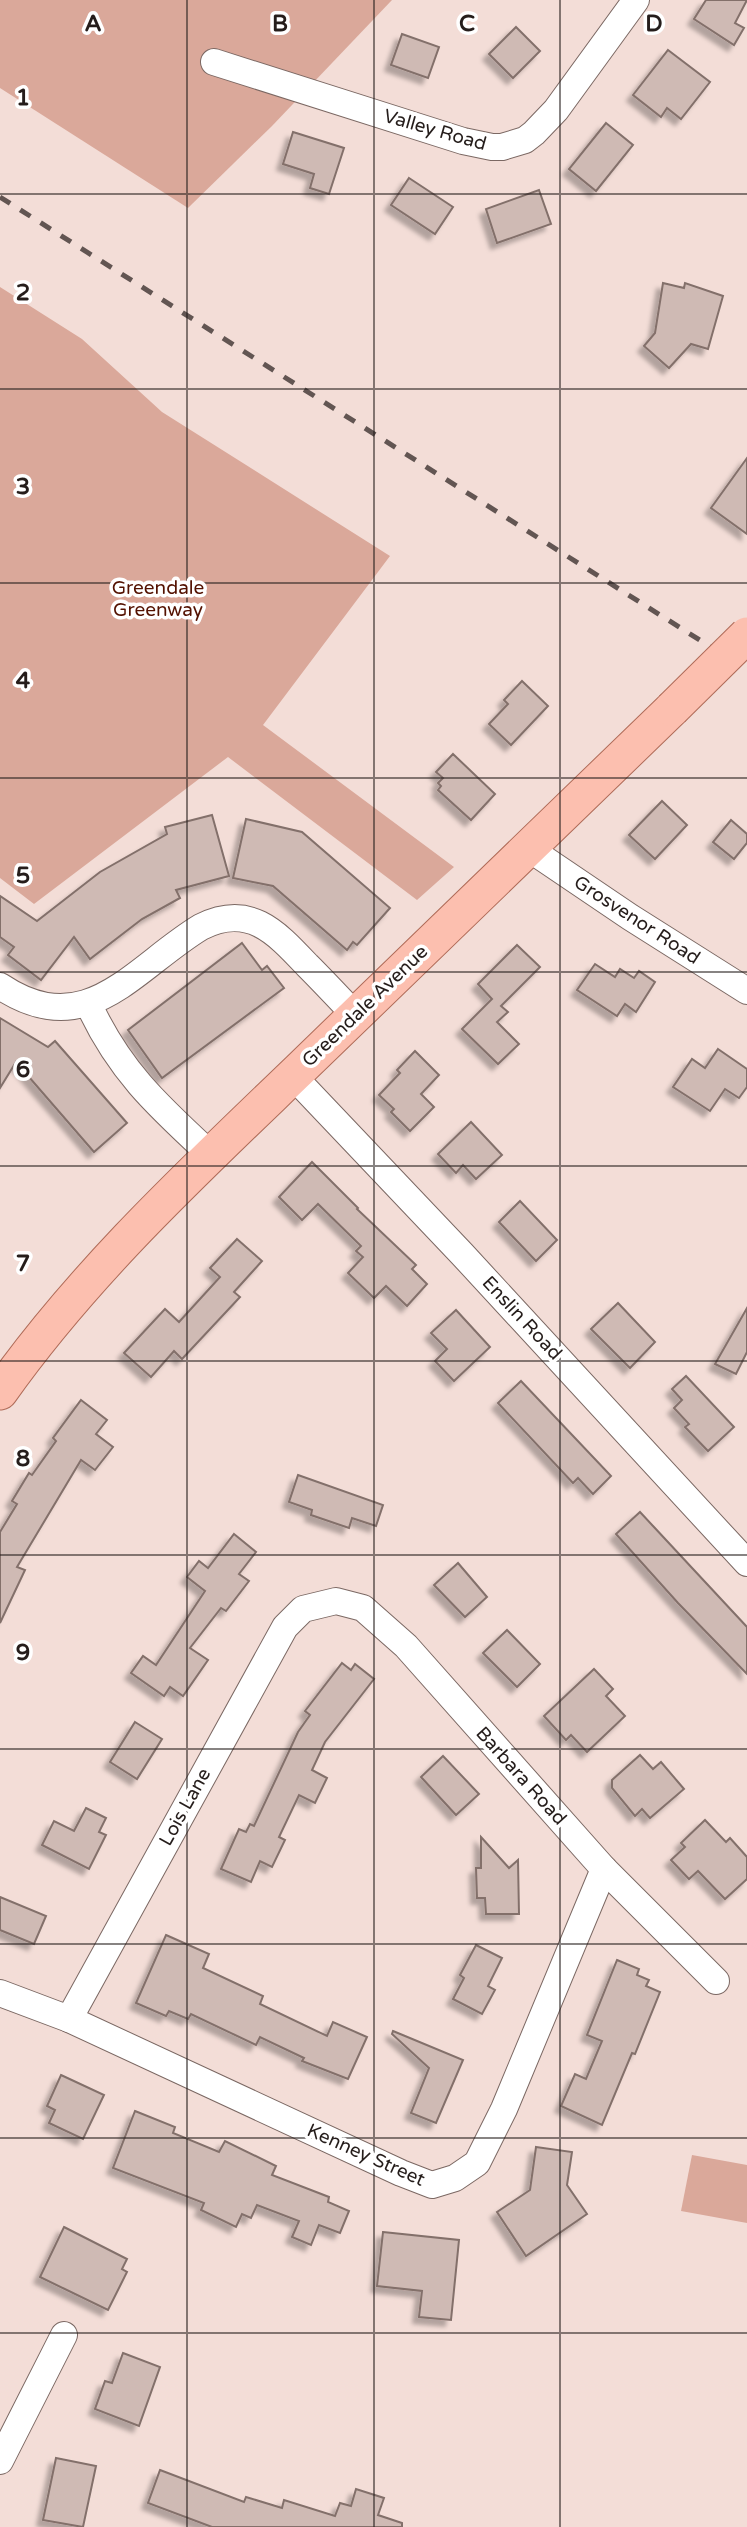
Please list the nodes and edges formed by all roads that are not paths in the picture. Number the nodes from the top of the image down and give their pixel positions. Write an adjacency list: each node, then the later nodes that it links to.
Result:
1 (636, 0): 2 (street, Valley Road)
2 (214, 62)
3 (747, 635): 4 (main road, Greendale Avenue, bridge)
4 (528, 848): 6 (street, Grosvenor Road); 8 (main road, Greendale Avenue)
5 (0, 986): 7 (street)
6 (747, 991)
7 (89, 1003): 8 (street); 10 (street)
8 (355, 1015): 9 (main road, Greendale Avenue)
9 (293, 1076): 10 (main road, Greendale Avenue); 12 (street, Enslin Road)
10 (211, 1155): 11 (main road, Greendale Avenue)
11 (0, 1392)
12 (747, 1563)
13 (313, 1606): 14 (street, Barbara Road); 17 (street, Lois Lane)
14 (604, 1869): 15 (street, Barbara Road); 17 (street, Kenney Street)
15 (716, 1981)
16 (0, 1993): 17 (street, Kenney Street)
17 (69, 2019)
18 (64, 2335): 19 (street)
19 (0, 2461)

